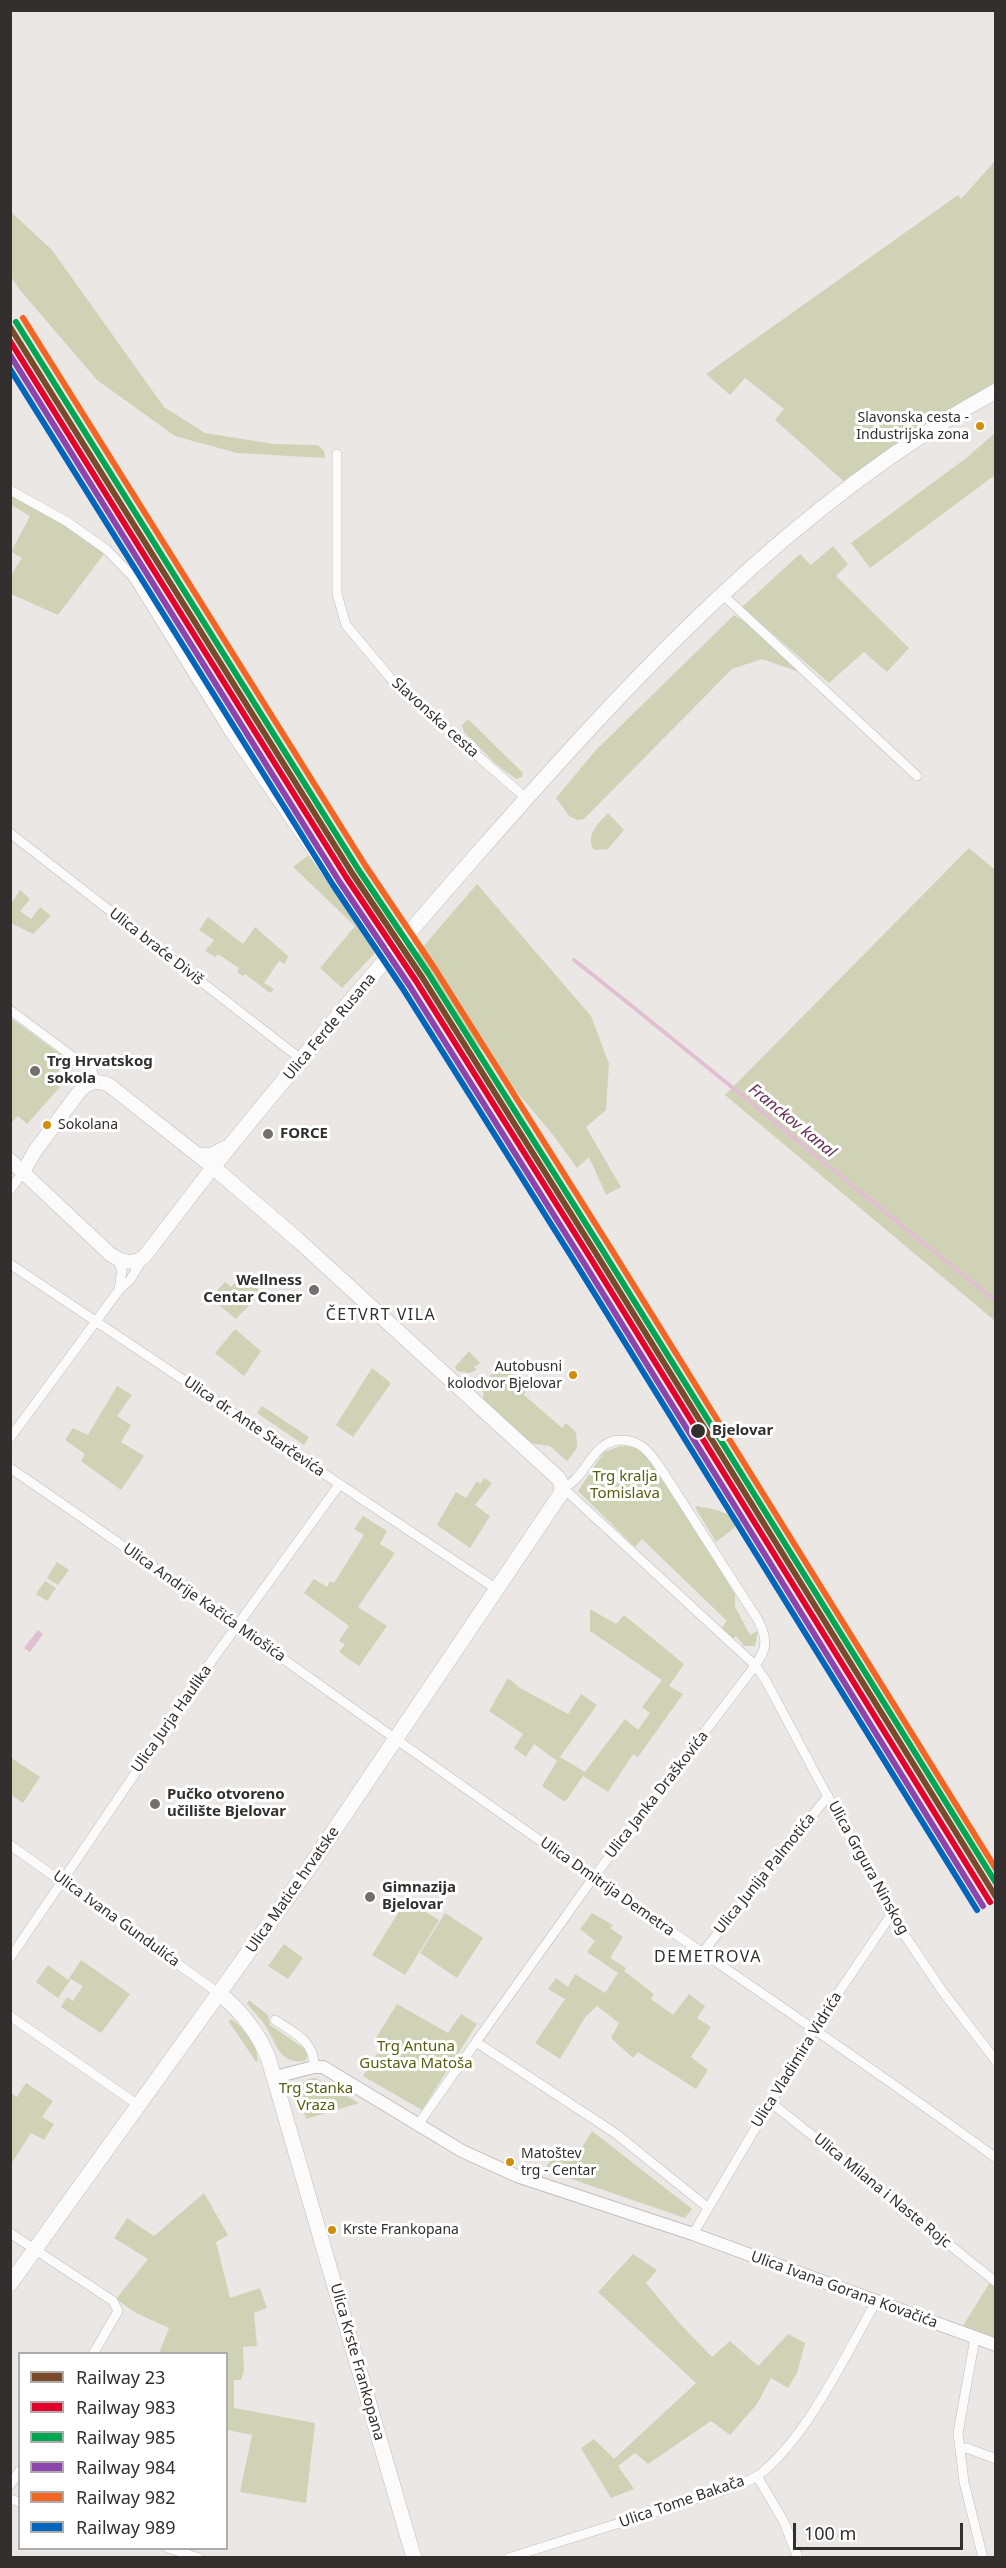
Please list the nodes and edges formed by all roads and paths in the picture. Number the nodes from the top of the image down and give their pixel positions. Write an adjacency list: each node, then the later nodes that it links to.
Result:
1 (996, 391): 4 (main road)
2 (337, 454): 6 (street, Slavonska cesta)
3 (10, 490): 8 (street, Ulica Ferde Rusana)
4 (723, 595): 5 (street); 6 (main road)
5 (917, 776)
6 (526, 798): 8 (main road)
7 (10, 833): 10 (street, Ulica braće Diviš)
8 (387, 960): 10 (main road, Ulica Ferde Rusana)
9 (10, 1010): 11 (street)
10 (302, 1060): 12 (main road, Ulica Ferde Rusana)
11 (95, 1082): 13 (main road); 15 (main road)
12 (231, 1145): 15 (main road); 17 (main road, Ulica Ferde Rusana)
13 (35, 1151): 14 (main road); 18 (main road)
14 (10, 1152)
15 (200, 1156): 17 (main road)
16 (10, 1160): 18 (main road)
17 (213, 1167): 20 (main road, Ulica Ferde Rusana); 28 (main road)
18 (23, 1172): 19 (street); 21 (main road)
19 (10, 1190)
20 (144, 1257): 21 (main road); 23 (street, Ulica Ferde Rusana)
21 (116, 1258): 23 (street)
22 (10, 1264): 24 (street, Ulica dr. Ante Starčevića)
23 (118, 1290): 24 (street, Ulica Ferde Rusana)
24 (95, 1322): 25 (street, Ulica Ferde Rusana); 27 (street, Ulica dr. Ante Starčevića)
25 (10, 1438)
26 (10, 1468): 30 (street, Ulica Andrije Kačića Miošića)
27 (339, 1485): 29 (street, Ulica dr. Ante Starčevića); 30 (street, Ulica Jurja Haulika)
28 (563, 1488): 29 (main road, Ulica Matice hrvatske); 31 (street); 31 (street)
29 (498, 1590): 32 (main road, Ulica Matice hrvatske)
30 (237, 1624): 32 (street, Ulica Andrije Kačića Miošića); 36 (street, Ulica Jurja Haulika)
31 (755, 1665): 33 (street, Ulica Grgura Ninskog); 35 (street, Ulica Janka Draškovića)
32 (397, 1738): 35 (street, Ulica Dmitrija Demetra); 40 (main road, Ulica Matice hrvatske)
33 (828, 1796): 37 (street, Ulica Grgura Ninskog); 38 (street, Ulica Junija Palmotića)
34 (10, 1845): 36 (street, Ulica Ivana Gundulića)
35 (593, 1878): 38 (street, Ulica Dmitrija Demetra); 44 (street, Ulica Janka Draškovića)
36 (63, 1880): 39 (street, Ulica Jurja Haulika); 40 (street, Ulica Ivana Gundulića)
37 (891, 1916): 43 (street, Ulica Vladimira Vidrića); 45 (street, Ulica Grgura Ninskog)
38 (702, 1953): 43 (street, Ulica Dmitrija Demetra)
39 (10, 1958)
40 (220, 1994): 47 (main road); 49 (main road, Ulica Matice hrvatske)
41 (10, 2016): 49 (street)
42 (275, 2020): 46 (street)
43 (814, 2029): 48 (street, Ulica Vladimira Vidrića); 51 (street, Ulica Dmitrija Demetra)
44 (476, 2042): 50 (street); 52 (street)
45 (996, 2061)
46 (314, 2067): 47 (street); 50 (street)
47 (275, 2077): 67 (main road, Ulica Krste Frankopana)
48 (770, 2101): 52 (street, Ulica Vladimira Vidrića); 56 (street, Ulica Milana i Naste Rojc)
49 (138, 2105): 55 (main road, Ulica Matice hrvatske)
50 (417, 2126): 54 (street)
51 (996, 2158)
52 (707, 2207): 54 (street)
53 (10, 2233): 55 (street)
54 (693, 2234): 58 (street, Ulica Ivana Gorana Kovačića)
55 (35, 2250): 57 (main road, Ulica Matice hrvatske); 61 (street)
56 (996, 2282)
57 (10, 2284)
58 (876, 2302): 59 (street, Ulica Ivana Gorana Kovačića); 64 (street, Ulica Tome Bakača)
59 (975, 2338): 60 (street, Ulica Ivana Gorana Kovačića); 62 (street)
60 (996, 2345)
61 (94, 2352)
62 (960, 2449): 63 (street); 70 (street)
63 (996, 2460)
64 (757, 2476): 68 (street, Ulica Tome Bakača); 69 (street)
65 (174, 2550): 66 (street)
66 (199, 2558)
67 (414, 2558)
68 (508, 2558)
69 (798, 2558)
70 (983, 2558)

